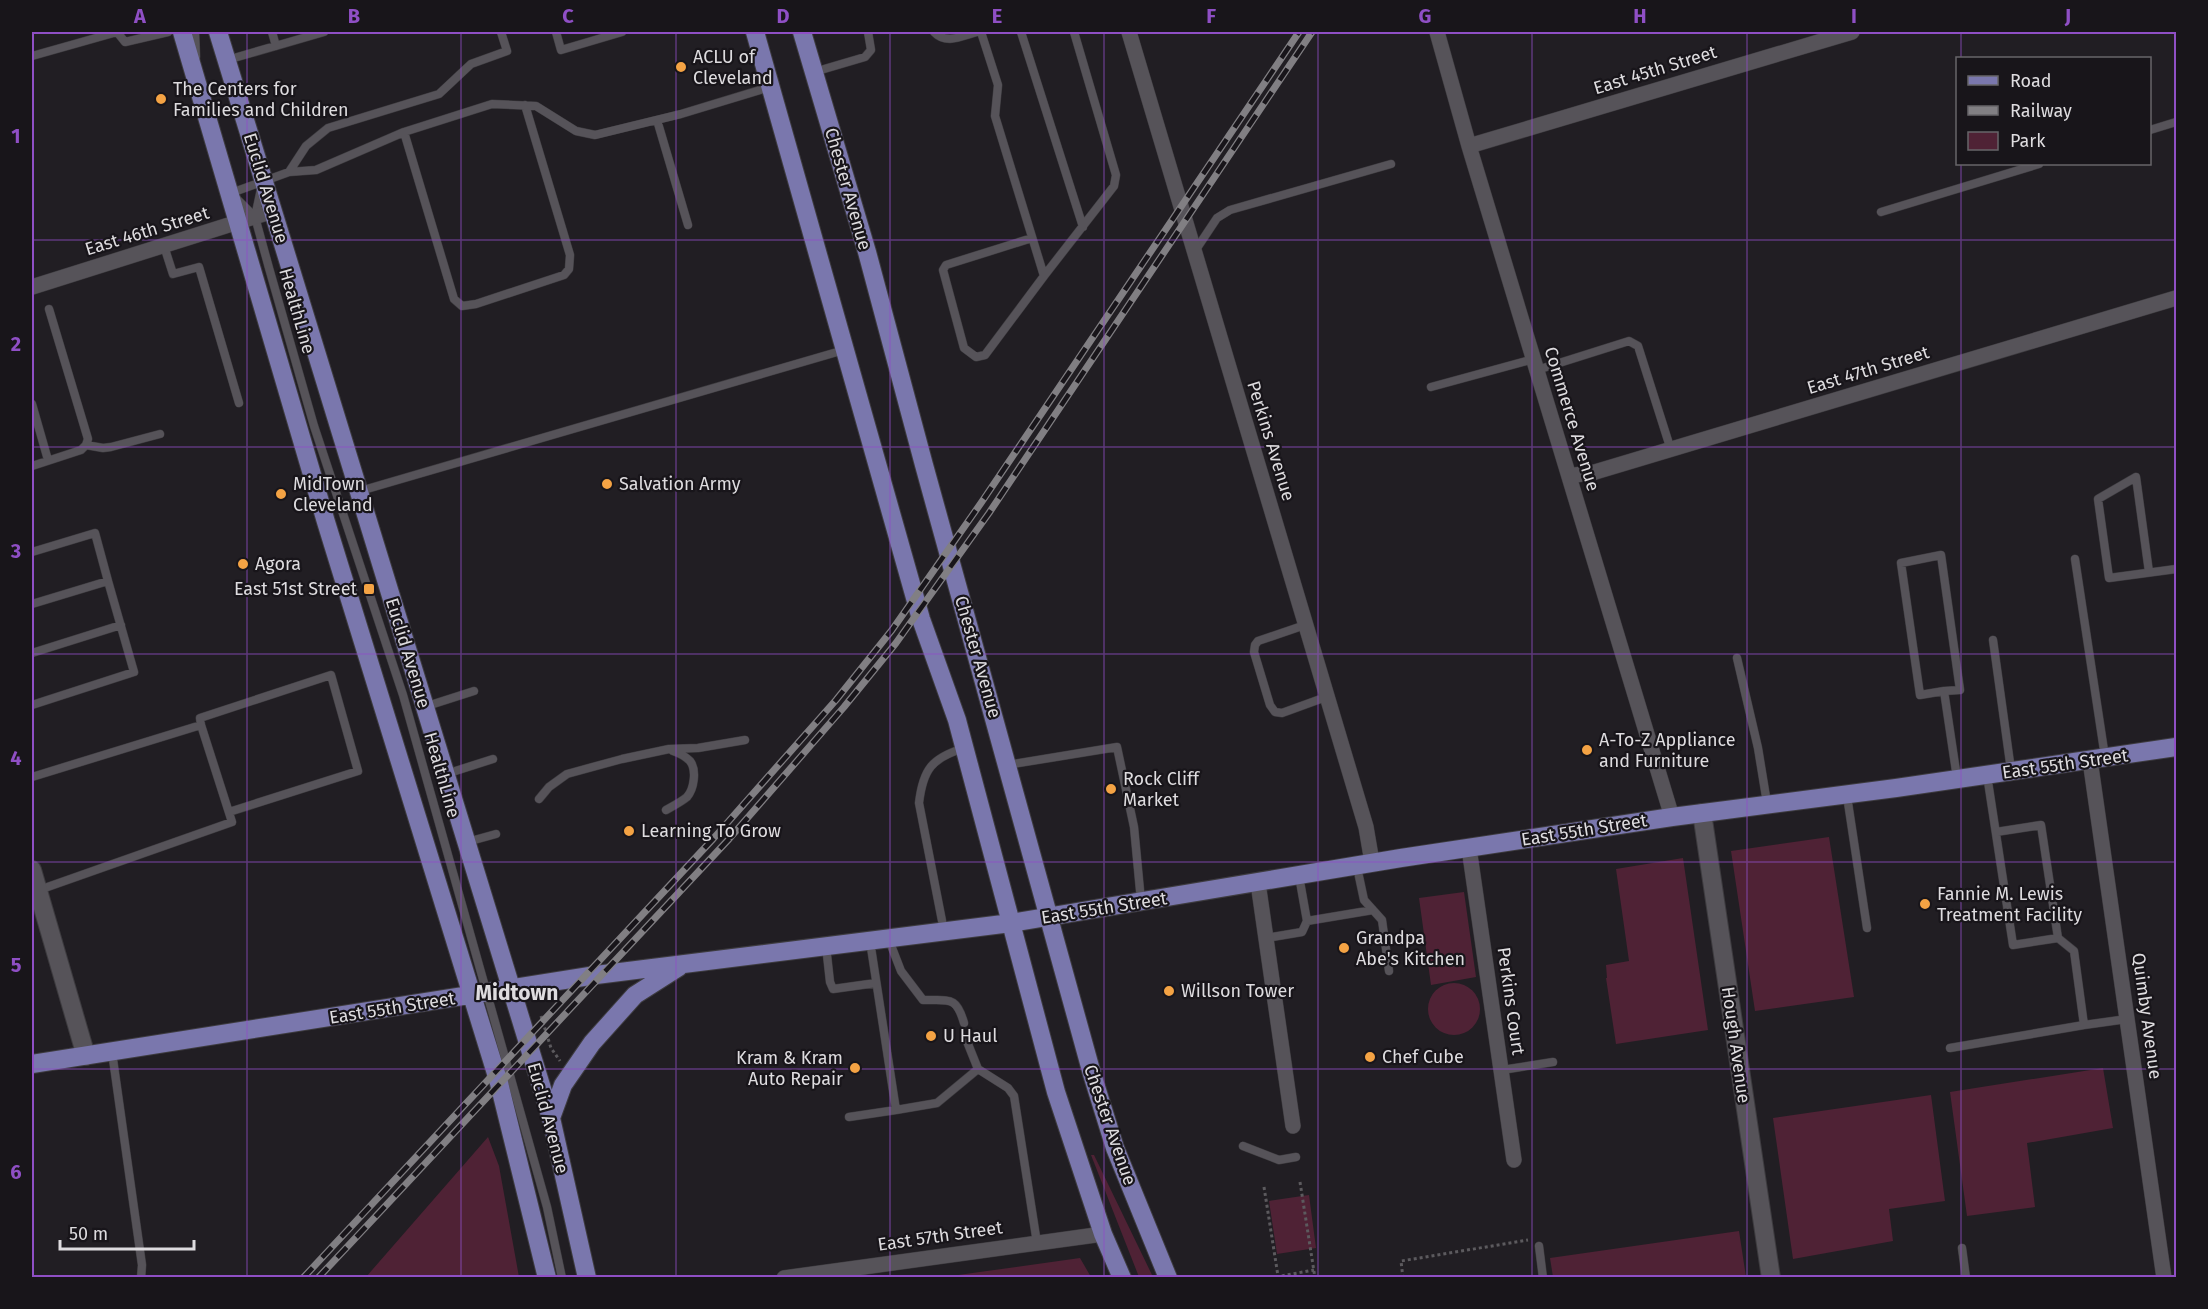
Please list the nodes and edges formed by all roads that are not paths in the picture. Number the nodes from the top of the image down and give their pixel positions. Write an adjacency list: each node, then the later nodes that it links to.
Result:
1 (117, 32): 2 (lane); 22 (lane)
2 (168, 32)
3 (182, 32): 25 (main road, Euclid Avenue)
4 (195, 32): 25 (lane)
5 (218, 32): 23 (main road, Euclid Avenue)
6 (272, 32): 21 (lane)
7 (324, 32): 21 (lane)
8 (501, 32): 35 (lane)
9 (556, 32): 10 (lane)
10 (622, 32)
11 (755, 32): 26 (main road)
12 (802, 32): 24 (main road, Chester Avenue)
13 (868, 32): 24 (lane)
14 (934, 32): 15 (lane)
15 (979, 32): 43 (lane)
16 (1021, 32): 42 (lane)
17 (1074, 32): 42 (lane)
18 (1129, 32): 45 (street, Perkins Avenue)
19 (1437, 32): 32 (street, Commerce Avenue)
20 (1852, 32): 32 (street, East 45th Street)
21 (276, 46): 23 (lane)
22 (32, 56)
23 (226, 60): 36 (main road, Euclid Avenue)
24 (814, 72): 85 (main road, Chester Avenue)
25 (197, 82): 37 (main road, Euclid Avenue)
26 (771, 86): 28 (lane); 50 (main road)
27 (525, 105): 28 (lane); 31 (lane); 31 (lane)
28 (657, 120): 41 (lane)
29 (2176, 122): 30 (lane)
30 (2151, 130)
31 (404, 132): 35 (lane)
32 (1469, 146): 51 (street, Commerce Avenue)
33 (1391, 164): 45 (lane)
34 (2037, 165): 39 (lane)
35 (289, 172): 36 (lane)
36 (263, 180): 37 (lane); 38 (main road, Euclid Avenue); 40 (lane)
37 (231, 193): 40 (main road, Euclid Avenue)
38 (273, 211): 40 (street, East 46th Street); 61 (main road, Euclid Avenue)
39 (1881, 212)
40 (247, 220): 44 (street, East 46th Street); 123 (main road, Euclid Avenue)
41 (688, 225)
42 (1083, 227): 46 (lane)
43 (1032, 237): 46 (lane); 46 (lane)
44 (164, 246): 47 (street, East 46th Street); 53 (lane)
45 (1195, 252): 69 (street, Perkins Avenue)
46 (1044, 276)
47 (32, 288)
48 (2176, 298): 57 (street, East 47th Street)
49 (49, 309): 56 (lane)
50 (846, 349): 61 (lane); 81 (main road)
51 (1535, 364): 52 (lane); 57 (lane); 60 (street, Commerce Avenue)
52 (1431, 387)
53 (239, 403)
54 (32, 404): 58 (lane)
55 (160, 434): 56 (lane)
56 (86, 445): 58 (lane)
57 (1671, 450): 60 (street, East 47th Street)
58 (48, 460): 59 (lane)
59 (32, 466)
60 (1569, 476): 97 (street, Commerce Avenue)
61 (358, 491): 77 (main road, Euclid Avenue)
62 (32, 552): 66 (lane)
63 (2075, 559): 84 (lane)
64 (2176, 569): 65 (lane)
65 (2149, 572): 65 (lane)
66 (108, 581): 67 (lane); 68 (lane)
67 (32, 604)
68 (120, 625): 71 (lane); 76 (lane)
69 (1305, 625): 75 (street, Perkins Avenue); 75 (lane)
70 (1993, 640): 86 (lane)
71 (32, 653)
72 (1737, 658): 93 (lane)
73 (1944, 691): 73 (lane); 90 (lane)
74 (474, 692): 77 (lane)
75 (1326, 697): 102 (street, Perkins Avenue)
76 (32, 705)
77 (424, 706): 87 (main road, Euclid Avenue)
78 (201, 724): 89 (lane); 95 (lane); 95 (lane)
79 (745, 740): 82 (lane)
80 (2176, 747): 84 (main road, East 55th Street)
81 (964, 748): 111 (main road); 113 (lane)
82 (669, 749): 92 (lane); 94 (lane)
83 (493, 759): 87 (lane)
84 (2098, 759): 86 (main road, East 55th Street); 124 (street, Quimby Avenue)
85 (1007, 765): 107 (lane); 109 (main road, Chester Avenue)
86 (2012, 771): 88 (main road, East 55th Street)
87 (445, 774): 100 (main road, Euclid Avenue)
88 (1987, 775): 90 (main road, East 55th Street); 98 (lane)
89 (32, 777)
90 (1957, 779): 91 (main road, East 55th Street)
91 (1847, 794): 93 (main road, East 55th Street); 112 (lane)
92 (539, 800)
93 (1767, 805): 96 (main road, East 55th Street)
94 (666, 810)
95 (229, 812): 106 (lane)
96 (1702, 813): 97 (main road, East 55th Street); 154 (street, Hough Avenue)
97 (1672, 817): 101 (main road, East 55th Street)
98 (1996, 832): 115 (lane); 115 (lane)
99 (496, 834): 100 (lane)
100 (466, 843): 122 (main road, Euclid Avenue)
101 (1469, 848): 102 (main road, East 55th Street); 134 (street, Perkins Court)
102 (1365, 864): 104 (main road, East 55th Street); 108 (lane)
103 (32, 870): 106 (street)
104 (1299, 876): 105 (main road, East 55th Street); 110 (lane)
105 (1258, 883): 107 (main road, East 55th Street); 114 (street)
106 (38, 890): 130 (street)
107 (1141, 902): 109 (main road, East 55th Street)
108 (1373, 910): 110 (lane); 120 (lane)
109 (1049, 917): 111 (main road, East 55th Street); 152 (main road, Chester Avenue)
110 (1307, 921): 114 (lane)
111 (1011, 924): 113 (main road, East 55th Street); 142 (main road)
112 (1867, 928)
113 (944, 932): 116 (main road, East 55th Street)
114 (1266, 938): 138 (street)
115 (2058, 938): 126 (lane)
116 (889, 939): 117 (main road, East 55th Street); 125 (lane)
117 (870, 941): 118 (main road, East 55th Street); 121 (lane)
118 (826, 946): 119 (main road, East 55th Street); 121 (lane)
119 (685, 964): 122 (main road, East 55th Street); 137 (main road)
120 (1389, 971)
121 (876, 983): 135 (lane)
122 (511, 989): 123 (main road, East 55th Street); 137 (main road, Euclid Avenue)
123 (480, 994): 129 (main road, East 55th Street); 147 (main road, Euclid Avenue); 148 (lane)
124 (2127, 1019): 126 (lane); 156 (street, Quimby Avenue)
125 (964, 1023)
126 (2084, 1025): 128 (lane)
127 (966, 1040): 133 (lane)
128 (1950, 1048)
129 (112, 1052): 130 (main road, East 55th Street); 146 (lane)
130 (86, 1056): 132 (main road, East 55th Street)
131 (1553, 1062): 134 (lane)
132 (32, 1064)
133 (978, 1068): 135 (lane); 144 (lane)
134 (1502, 1070): 141 (street, Perkins Court)
135 (896, 1110): 136 (lane)
136 (849, 1117)
137 (551, 1118): 149 (main road, Euclid Avenue)
138 (1293, 1126)
139 (1243, 1146): 140 (lane)
140 (1296, 1157)
141 (1514, 1160)
142 (1102, 1234): 144 (street, East 57th Street); 151 (main road)
143 (1539, 1242): 153 (lane)
144 (1037, 1243): 150 (street, East 57th Street)
145 (1962, 1248): 155 (lane)
146 (141, 1278)
147 (547, 1278)
148 (562, 1278)
149 (587, 1278)
150 (784, 1278)
151 (1122, 1278)
152 (1168, 1278)
153 (1543, 1278)
154 (1771, 1278)
155 (1966, 1278)
156 (2164, 1278)

